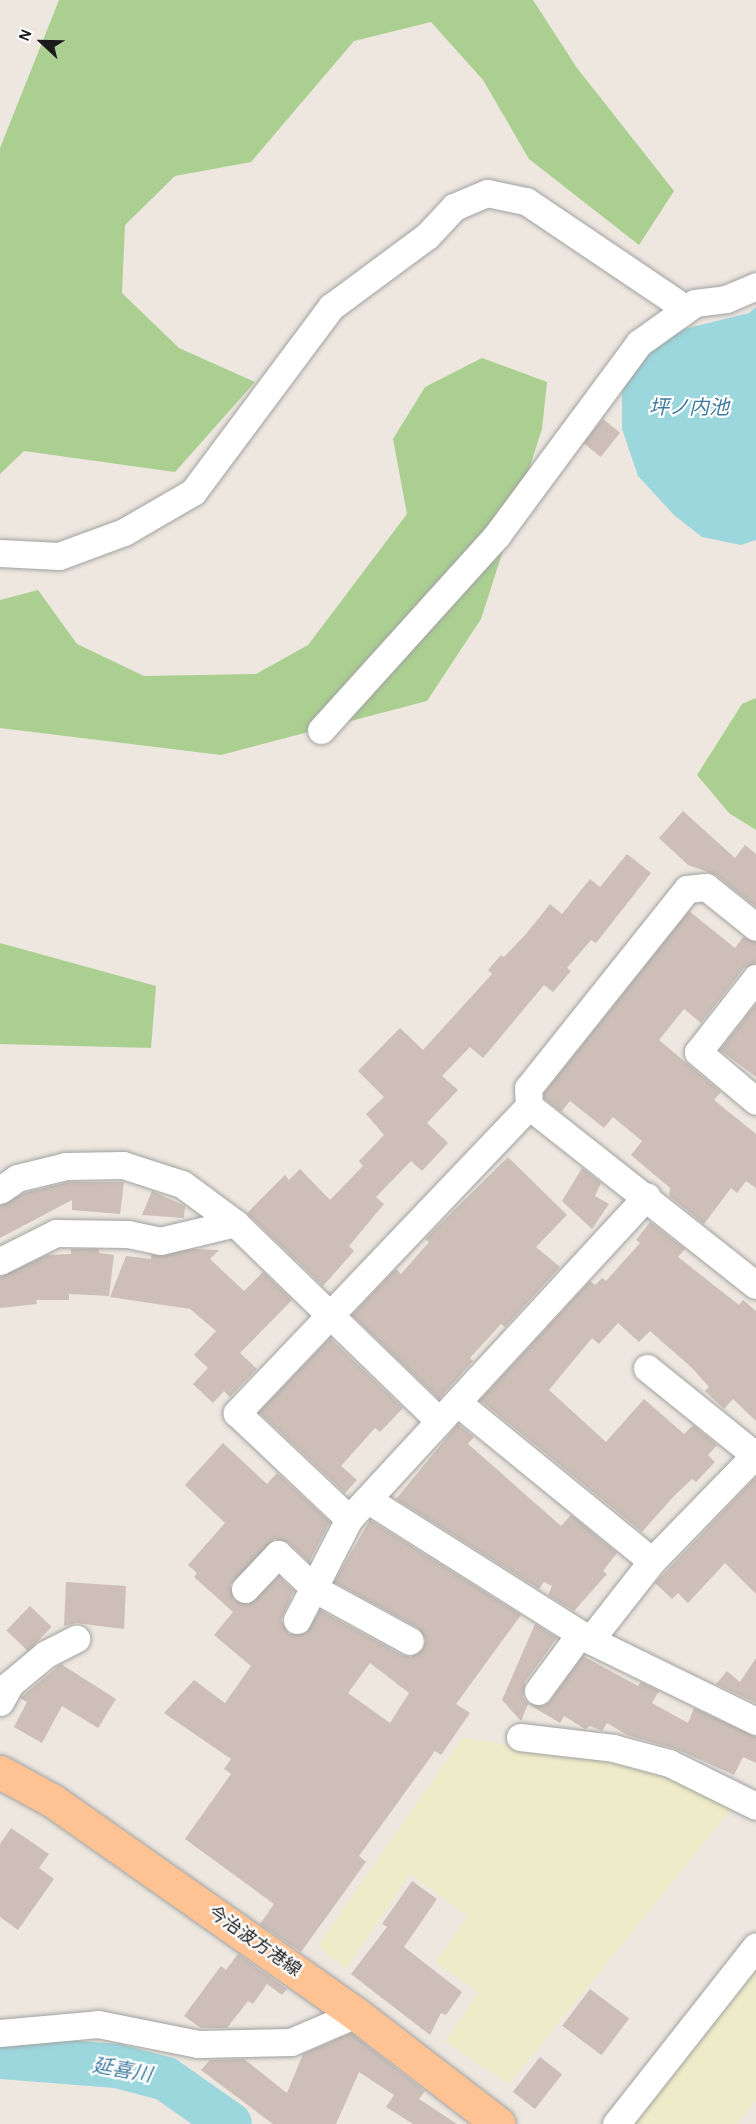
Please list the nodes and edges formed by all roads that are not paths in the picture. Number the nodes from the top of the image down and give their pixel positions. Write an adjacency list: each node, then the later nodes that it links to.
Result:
1 (756, 286): 2 (street)
2 (686, 309): 3 (street); 4 (street)
3 (0, 553)
4 (321, 730)
5 (756, 927): 8 (street)
6 (756, 978): 7 (street)
7 (756, 1101)
8 (529, 1106): 10 (street); 14 (street)
9 (0, 1190): 11 (street)
10 (647, 1196): 13 (street); 16 (street)
11 (235, 1223): 12 (street); 14 (street)
12 (0, 1262)
13 (756, 1285)
14 (328, 1317): 16 (street); 19 (street)
15 (647, 1368): 17 (street)
16 (448, 1411): 18 (street); 20 (street)
17 (756, 1454): 20 (street)
18 (370, 1501): 19 (street); 24 (street)
19 (349, 1519): 22 (street)
20 (652, 1562): 24 (street)
21 (245, 1589): 22 (street)
22 (315, 1589): 23 (street); 26 (street)
23 (297, 1620)
24 (585, 1637): 27 (street); 29 (street)
25 (76, 1639): 28 (street)
26 (410, 1641)
27 (538, 1691)
28 (0, 1702)
29 (756, 1721)
30 (520, 1737): 32 (street)
31 (0, 1772): 34 (main road, 今治波方港線)
32 (756, 1806)
33 (756, 1946): 37 (street)
34 (357, 2014): 35 (street); 36 (main road, 今治波方港線)
35 (0, 2033)
36 (499, 2124)
37 (616, 2124)

